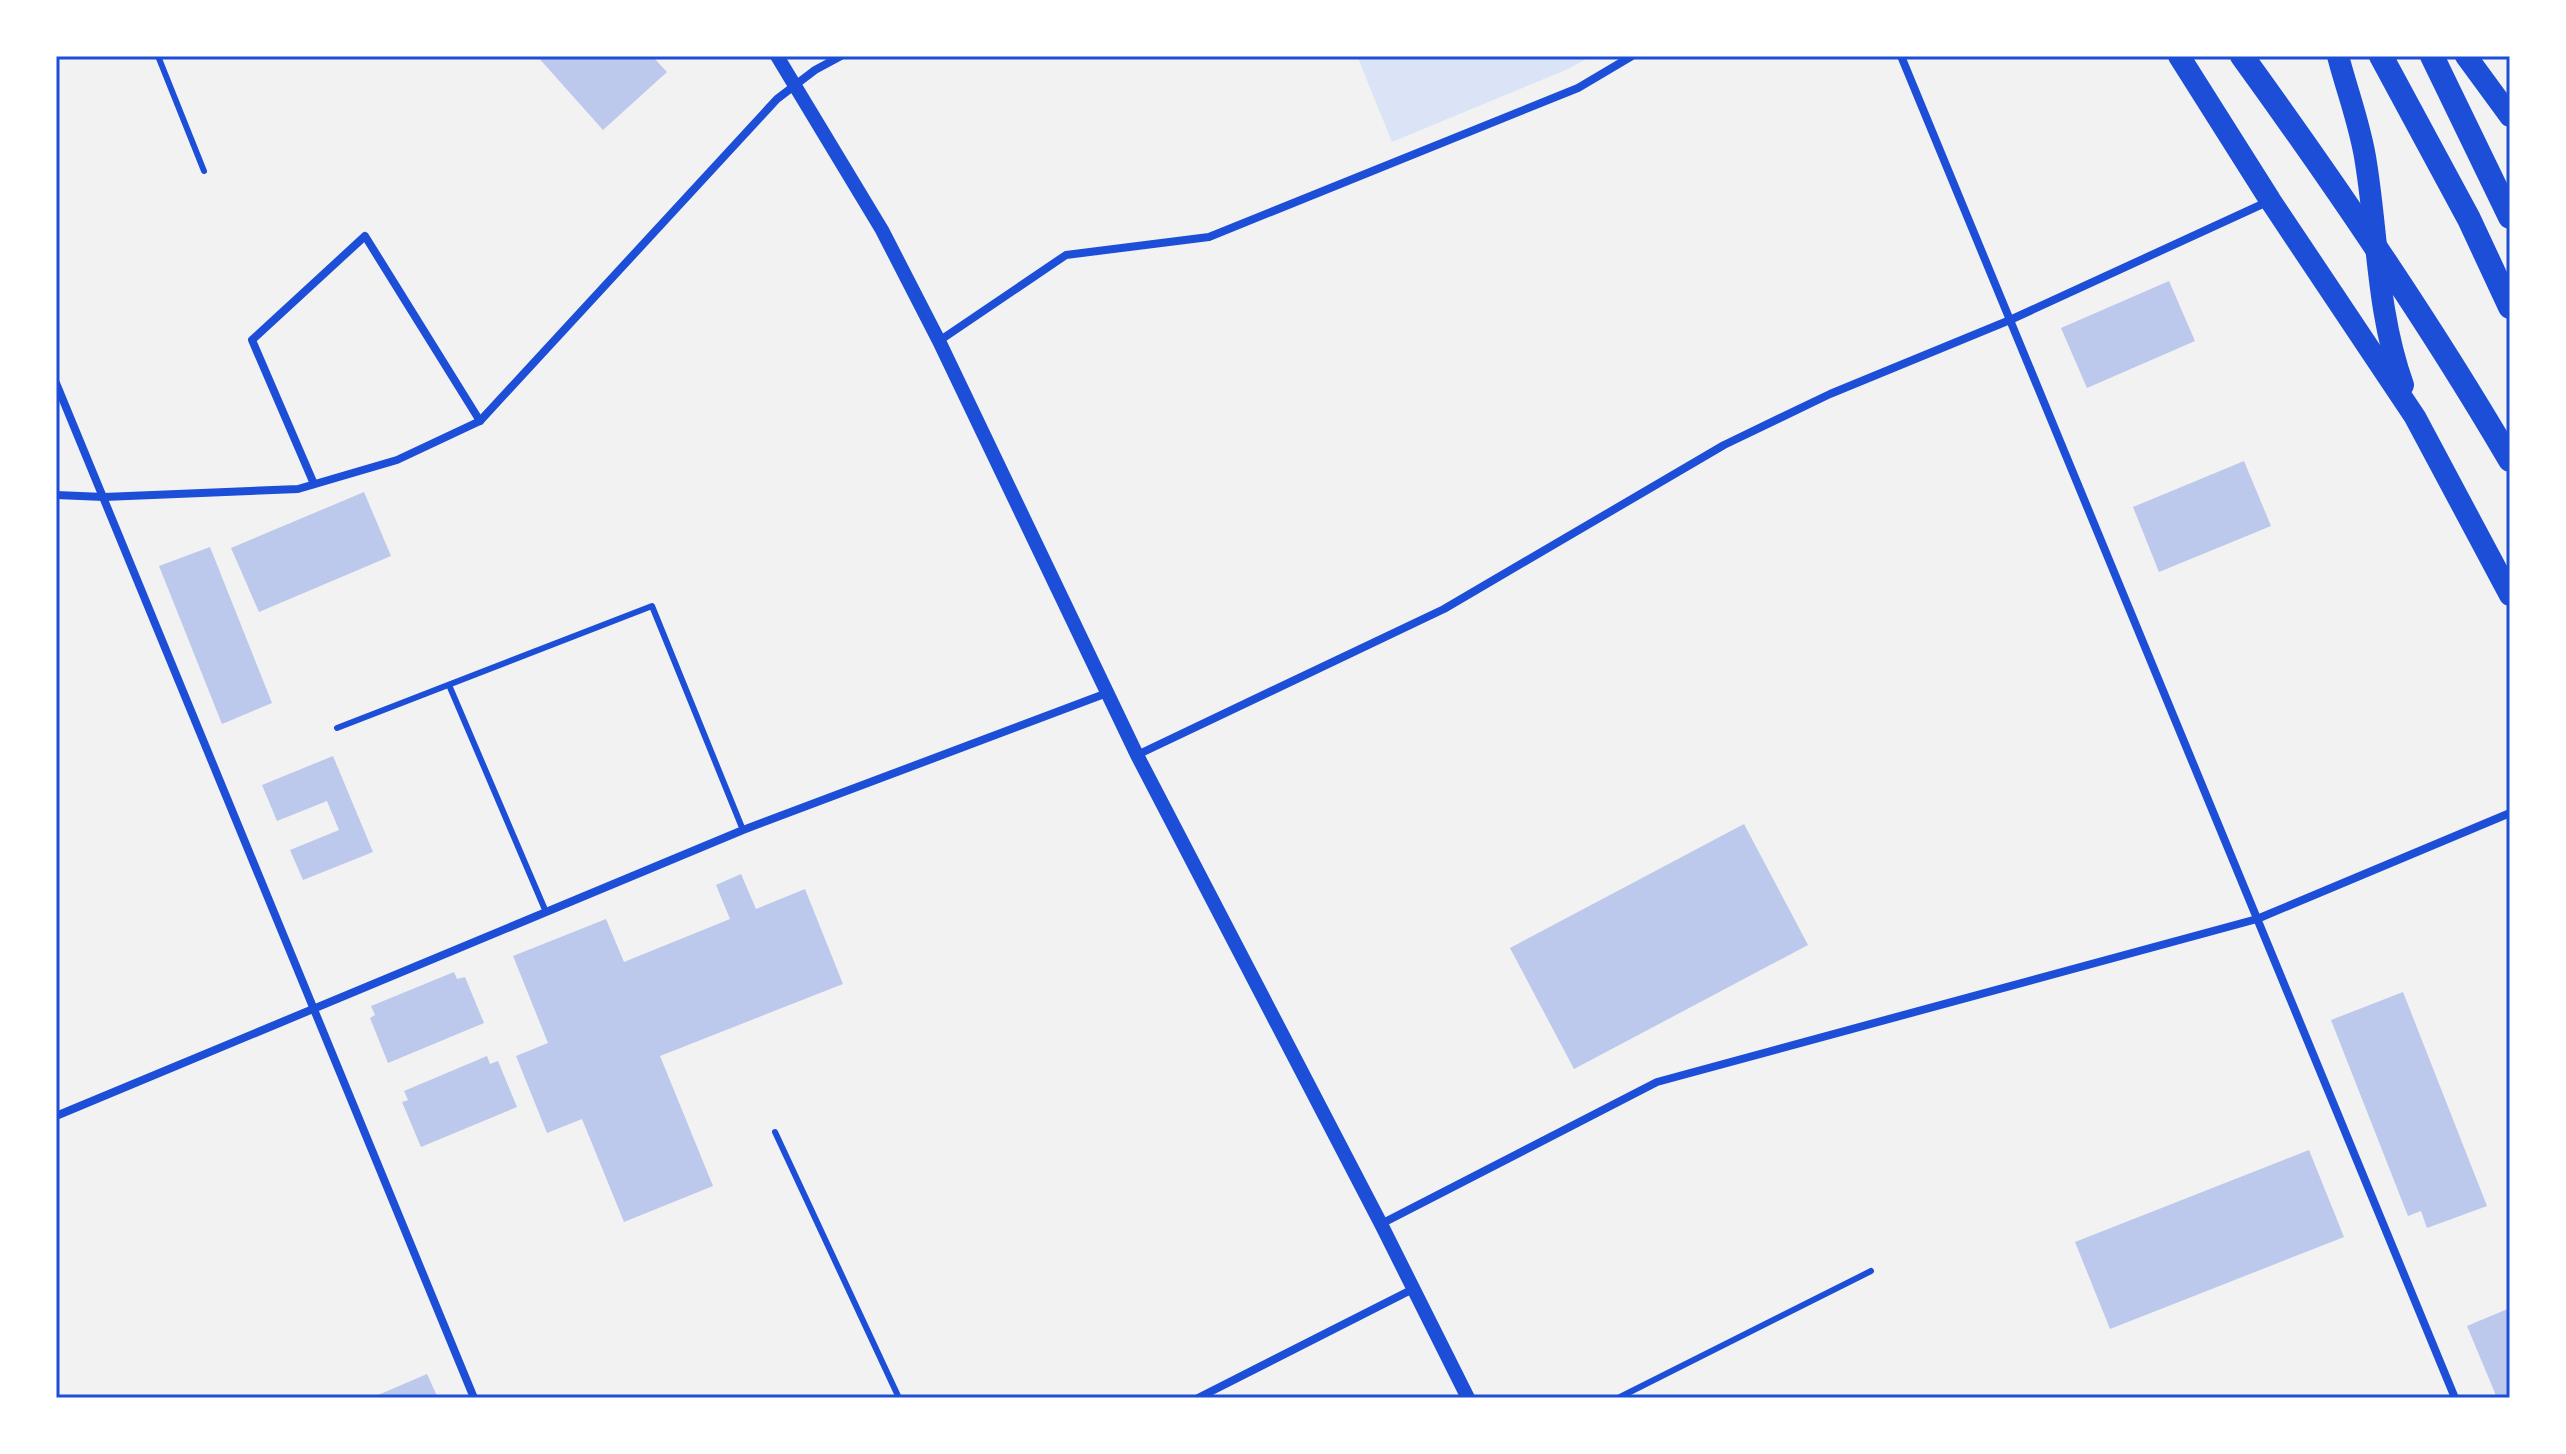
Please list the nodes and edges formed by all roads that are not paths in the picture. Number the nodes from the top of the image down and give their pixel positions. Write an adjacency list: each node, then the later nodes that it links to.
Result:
1 (158, 56): 14 (lane)
2 (777, 56): 12 (street)
3 (841, 56): 12 (street)
4 (1632, 56): 19 (street)
5 (1901, 56): 18 (street)
6 (2179, 56): 15 (highway)
7 (2242, 56): 23 (highway)
8 (2338, 56): 21 (highway)
9 (2381, 56): 17 (highway)
10 (2432, 56): 16 (highway)
11 (2466, 56): 13 (highway)
12 (795, 85): 19 (street); 22 (street)
13 (2510, 116)
14 (204, 171)
15 (2270, 200): 18 (street); 21 (highway)
16 (2510, 217)
17 (2510, 307)
18 (2010, 320): 31 (street); 35 (street)
19 (939, 341): 29 (street)
20 (56, 383): 26 (street)
21 (2415, 417): 27 (highway)
22 (480, 421): 24 (street); 24 (street)
23 (2510, 460)
24 (314, 484): 26 (street)
25 (56, 495): 26 (street)
26 (104, 497): 36 (street)
27 (2510, 595)
28 (449, 685): 30 (lane); 33 (lane); 34 (lane)
29 (1107, 693): 31 (street); 33 (street)
30 (337, 728)
31 (1137, 755): 39 (street)
32 (2510, 813): 35 (street)
33 (743, 830): 34 (street)
34 (546, 912): 36 (street)
35 (2257, 919): 39 (street); 47 (street)
36 (315, 1008): 37 (street); 42 (street)
37 (56, 1116)
38 (775, 1132): 43 (lane)
39 (1381, 1224): 41 (street)
40 (1871, 1271): 46 (lane)
41 (1413, 1289): 44 (street); 45 (street)
42 (474, 1398)
43 (899, 1398)
44 (1198, 1398)
45 (1468, 1398)
46 (1618, 1398)
47 (2455, 1398)

